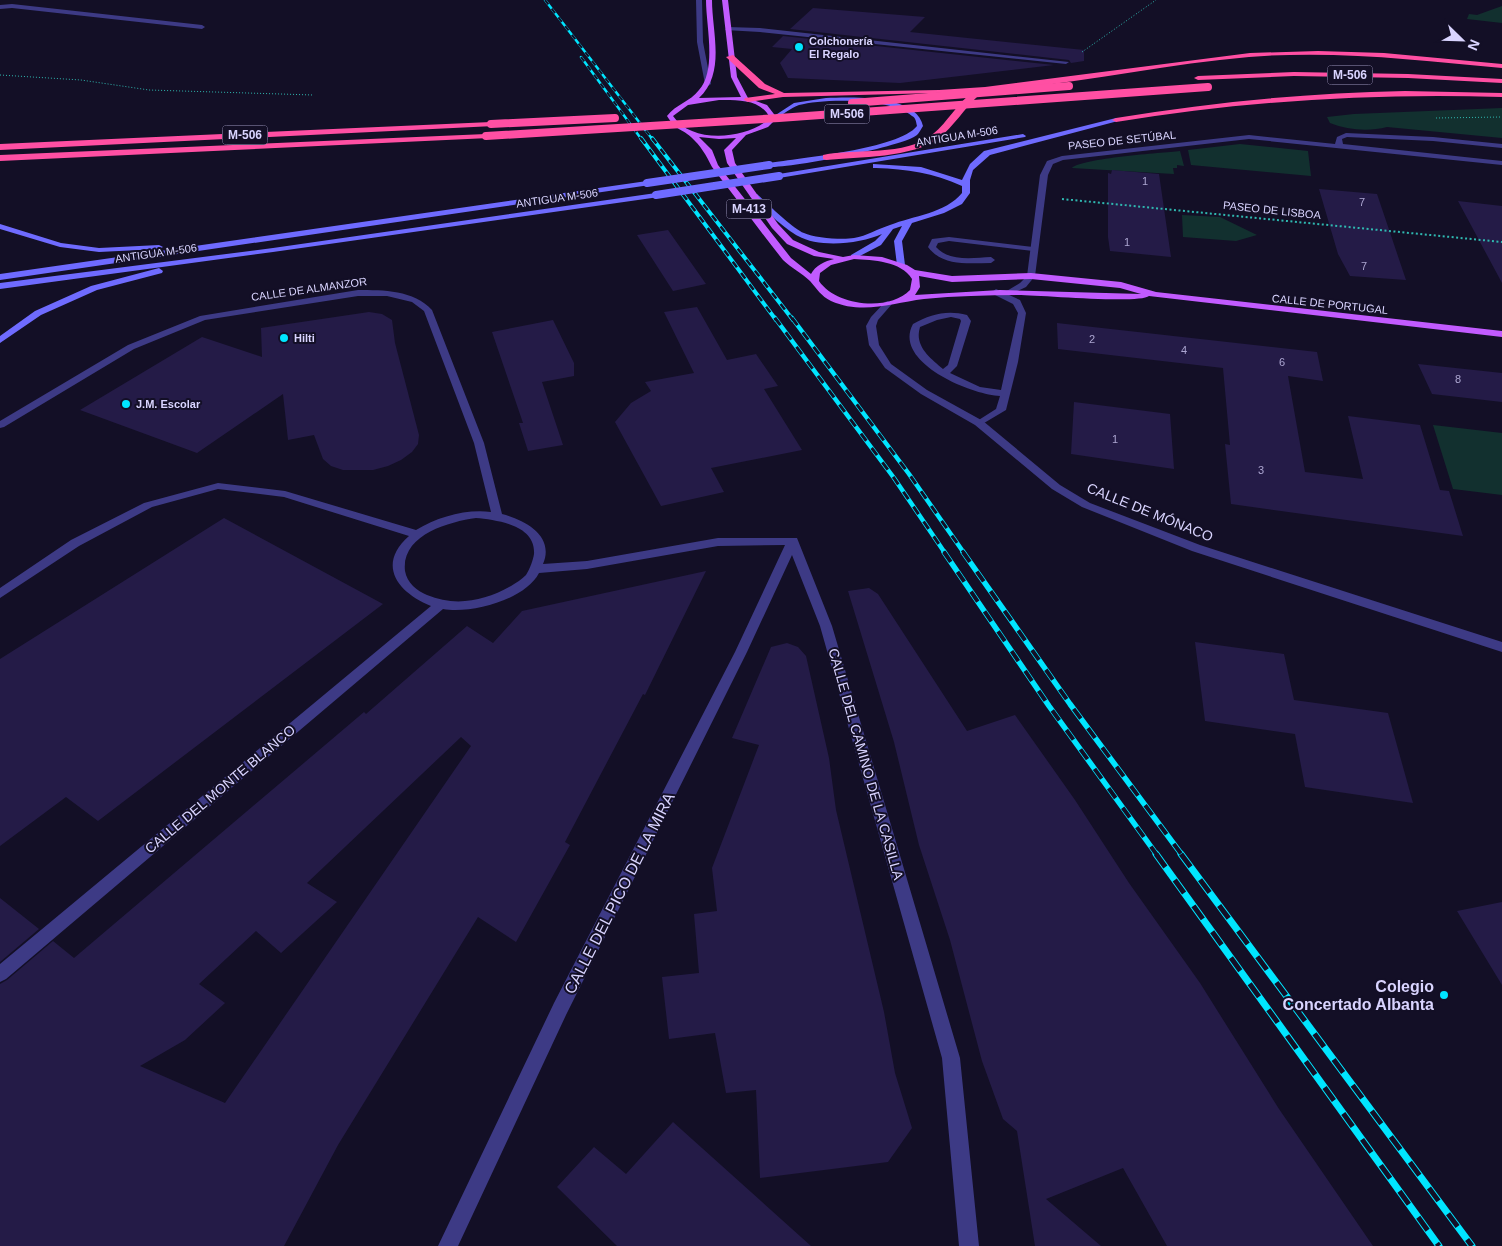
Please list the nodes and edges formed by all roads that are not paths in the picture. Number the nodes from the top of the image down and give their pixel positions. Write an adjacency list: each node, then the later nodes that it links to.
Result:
1 (699, 0): 6 (street)
2 (709, 0): 14 (main road)
3 (725, 0): 8 (main road)
4 (691, 5): 6 (street)
5 (0, 7): 7 (street)
6 (699, 8): 14 (street)
7 (202, 27)
8 (727, 30): 9 (main road); 10 (street)
9 (730, 57): 20 (highway); 22 (main road)
10 (1066, 62)
11 (1502, 66): 18 (highway)
12 (1188, 79): 13 (highway, M-506)
13 (1502, 81)
14 (708, 84): 23 (main road, M-413)
15 (1090, 85): 24 (highway, M-506, bridge)
16 (1382, 85): 19 (highway, M-506)
17 (1218, 87): 36 (highway, M-506, bridge)
18 (984, 89): 20 (highway); 35 (highway)
19 (1502, 90)
20 (784, 95): 22 (highway)
21 (1502, 95): 29 (highway)
22 (747, 100): 23 (main road, M-413); 28 (main road, M-413)
23 (692, 101): 30 (main road, M-413)
24 (750, 110)
25 (681, 114): 26 (highway)
26 (662, 116)
27 (623, 118): 34 (highway, M-506, bridge)
28 (774, 118): 31 (main road, M-413); 35 (street, ANTIGUA M-506)
29 (1116, 120): 38 (street, ANTIGUA M-506); 39 (street)
30 (691, 133): 31 (main road, M-413); 56 (main road, M-413)
31 (743, 134): 40 (main road, M-413)
32 (1340, 145): 33 (street); 37 (street, PASEO DE SETÚBAL); 46 (street, PASEO DE SETÚBAL)
33 (1502, 146)
34 (0, 148)
35 (826, 157): 44 (street, ANTIGUA M-506, bridge)
36 (0, 158)
37 (1502, 163)
38 (779, 176): 39 (street); 47 (street, ANTIGUA M-506, bridge)
39 (964, 184): 41 (street)
40 (754, 196): 43 (street); 49 (main road, M-413)
41 (908, 223): 43 (street); 51 (street)
42 (0, 226): 44 (street)
43 (891, 227): 48 (street)
44 (278, 235): 54 (street, ANTIGUA M-506)
45 (995, 244): 46 (street); 50 (street); 50 (street)
46 (1033, 249): 53 (street, PASEO DE SETÚBAL)
47 (274, 250): 57 (street, ANTIGUA M-506); 64 (street)
48 (854, 257): 49 (main road, M-413); 51 (main road, M-413)
49 (842, 259): 56 (main road, M-413)
50 (991, 260): 55 (street)
51 (901, 265): 52 (main road, M-413)
52 (911, 272): 55 (main road, CALLE DE PORTUGAL); 61 (main road)
53 (1030, 276): 55 (main road, CALLE DE PORTUGAL); 59 (street); 60 (main road, CALLE DE PORTUGAL)
54 (0, 277)
55 (998, 277)
56 (814, 280): 62 (main road, M-413)
57 (0, 286)
58 (996, 292): 59 (main road, CALLE DE PORTUGAL); 61 (main road, CALLE DE PORTUGAL); 66 (street)
59 (1009, 292): 60 (main road, CALLE DE PORTUGAL)
60 (1155, 295): 63 (main road, CALLE DE PORTUGAL)
61 (904, 299): 62 (main road, M-413)
62 (888, 304): 67 (street, CALLE DE MÓNACO)
63 (1502, 334)
64 (0, 340)
65 (944, 373): 65 (street); 66 (street)
66 (1005, 393): 67 (street)
67 (979, 423): 75 (street, CALLE DE MÓNACO)
68 (0, 425): 69 (street, CALLE DE ALMANZOR)
69 (497, 516): 70 (street); 72 (street)
70 (418, 535): 73 (street); 74 (street)
71 (793, 541): 72 (street); 77 (street, CALLE DEL PICO DE LA MIRA); 78 (street, CALLE DEL CAMINO DE LA CASILLA)
72 (535, 569): 74 (street)
73 (0, 594)
74 (440, 605): 76 (street, CALLE DEL MONTE BLANCO)
75 (1502, 647)
76 (0, 974)
77 (448, 1246)
78 (969, 1246)

